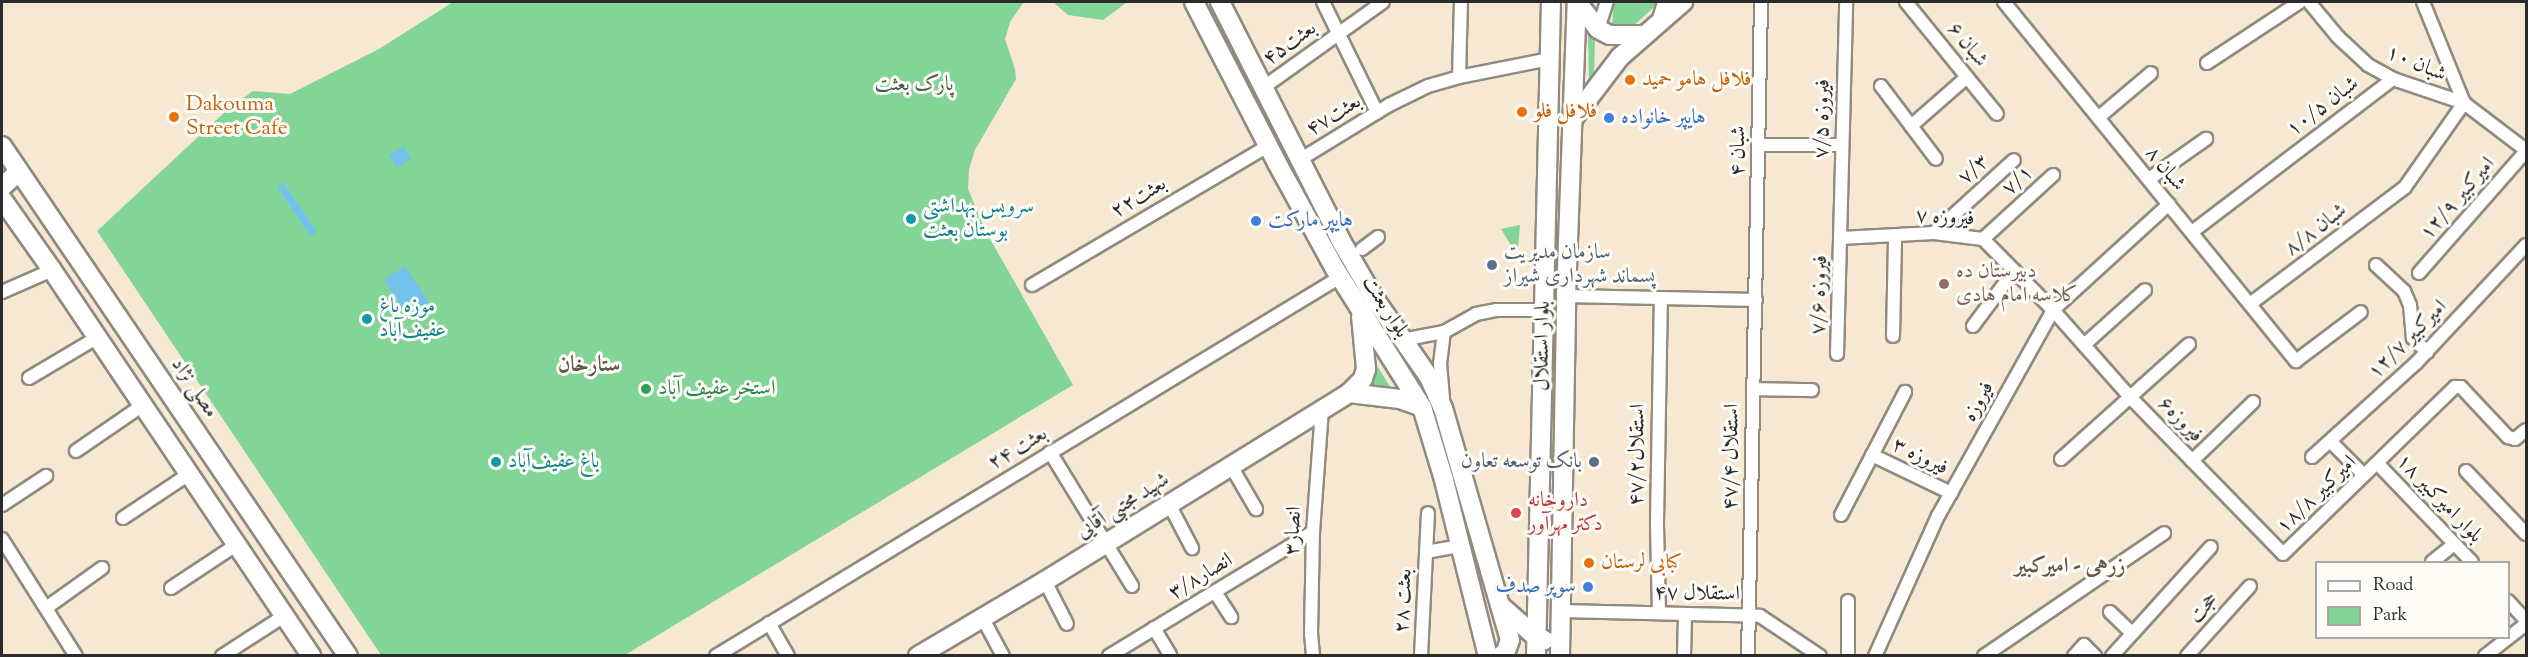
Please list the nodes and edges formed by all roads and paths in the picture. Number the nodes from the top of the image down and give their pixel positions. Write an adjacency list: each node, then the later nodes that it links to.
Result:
1 (1194, 2): 40 (main road, بلوار بعثت)
2 (1220, 2): 29 (main road, بلوار بعثت)
3 (1323, 2): 20 (street)
4 (1383, 2): 20 (street, بعثت۴۵)
5 (1461, 2): 25 (street)
6 (1551, 2): 22 (main road, بلوار استقلال)
7 (1577, 2): 19 (main road); 34 (main road, بلوار استقلال)
8 (1607, 2): 19 (street)
9 (1664, 2): 18 (street)
10 (1683, 2): 18 (main road)
11 (1761, 2): 37 (street, ۴ شبان)
12 (1846, 2): 38 (street, ۷/۵ فیروزه)
13 (1906, 2): 26 (street, ۶ شبان)
14 (2004, 2): 33 (street, ۸ شبان)
15 (2300, 2): 23 (street)
16 (2309, 2): 27 (street, ۱۰ شبان)
17 (2424, 2): 30 (street)
18 (1658, 22): 21 (main road)
19 (1598, 29): 21 (main road)
20 (1339, 33): 29 (street, بعثت۴۵); 31 (street)
21 (1644, 34): 34 (main road)
22 (1550, 59): 25 (street, بعثت۴۷); 50 (main road, بلوار استقلال)
23 (2207, 63)
24 (2151, 74): 33 (street)
25 (1459, 77): 31 (street, بعثت۴۷)
26 (1967, 77): 32 (street, ۶ شبان); 35 (street)
27 (2392, 79): 30 (street, ۱۰ شبان); 53 (street, ۱۰/۵ شبان)
28 (1881, 86): 35 (street)
29 (1264, 87): 42 (main road, بلوار بعثت)
30 (2464, 103): 41 (street); 72 (street, ۸/۸ شبان)
31 (1377, 112): 42 (street, بعثت۴۷)
32 (1997, 114)
33 (2098, 117): 47 (street, ۸ شبان)
34 (1572, 120): 51 (main road, بلوار استقلال)
35 (1911, 126): 43 (street)
36 (2206, 139): 47 (street)
37 (1759, 145): 38 (street); 71 (street, ۴ شبان)
38 (1842, 145): 57 (street, ۷/۵ فیروزه)
39 (2, 146): 45 (main road, مصلی نژاد)
40 (1268, 146): 65 (main road, بلوار بعثت); 66 (street, بعثت۲۲)
41 (2526, 151): 64 (street, ۱۲/۹ امیرکبیر)
42 (1301, 159): 81 (main road, بلوار بعثت)
43 (1936, 159)
44 (2014, 160): 54 (street, ۷/۳)
45 (19, 171): 48 (main road); 168 (main road, مصلی نژاد)
46 (2053, 175): 58 (street, ۷/۱)
47 (2149, 179): 52 (street, ۸ شبان)
48 (2, 187)
49 (2, 199): 62 (main road)
50 (1545, 204): 51 (main road); 73 (main road, بلوار استقلال)
51 (1569, 204): 69 (main road, بلوار استقلال)
52 (2169, 204): 53 (street, ۸ شبان); 74 (street, فیروزه)
53 (2192, 232): 72 (street, ۸ شبان)
54 (1934, 233): 56 (street, ۷ فیروزه); 58 (street, ۷ فیروزه)
55 (1378, 237): 60 (street)
56 (1895, 237): 57 (street, ۷ فیروزه); 79 (street)
57 (1841, 238): 85 (street, ۷/۶ فیروزه)
58 (1983, 239): 63 (street, ۷ فیروزه)
59 (2526, 245): 84 (street, ۱۲/۷ امیرکبیر)
60 (1362, 249)
61 (2376, 266): 84 (street)
62 (52, 270): 68 (street); 80 (main road)
63 (2014, 271): 74 (street, ۷ فیروزه); 77 (street)
64 (2419, 273)
65 (1340, 277): 75 (main road, بلوار بعثت); 100 (street, بعثت ۲۴)
66 (1032, 285)
67 (2145, 290): 83 (street)
68 (2, 292)
69 (1566, 296): 70 (street); 144 (main road, بلوار استقلال)
70 (1661, 298): 71 (street); 146 (street, استقلال۴۷/۲)
71 (1756, 300): 87 (street, ۴۷/۴ استقلال)
72 (2250, 304): 76 (street, ۸ شبان)
73 (1542, 310): 78 (street); 136 (main road, بلوار استقلال)
74 (2053, 310): 83 (street, فیروزه۶); 111 (street, فیروزه)
75 (1360, 311): 90 (main road); 94 (main road, بلوار بعثت)
76 (2361, 312)
77 (1972, 326)
78 (1444, 332): 81 (street); 95 (street)
79 (1893, 336)
80 (98, 337): 86 (street); 93 (main road)
81 (1402, 340): 95 (main road, بلوار بعثت)
82 (2189, 344): 91 (street)
83 (2084, 345): 91 (street, فیروزه۶)
84 (2427, 352): 98 (street, ۱۲/۷ امیرکبیر)
85 (1837, 354)
86 (28, 378)
87 (1753, 389): 88 (street); 148 (street, ۴۷/۴ استقلال)
88 (1812, 390)
89 (1905, 392): 101 (street)
90 (1349, 393): 94 (main road); 96 (main road, شهید مجتبی آقایی)
91 (2130, 397): 103 (street); 104 (street, فیروزه۶)
92 (2253, 402): 104 (street)
93 (143, 405): 99 (street); 108 (main road)
94 (1422, 408): 125 (main road, بلوار بعثت)
95 (1443, 408): 138 (main road, بلوار بعثت)
96 (1322, 409): 106 (main road, شهید مجتبی آقایی); 118 (street, انصار۳)
97 (2526, 430): 105 (street, ۱۸/۸ امیرکبیر)
98 (2330, 441): 102 (street, ۱۲/۷ امیرکبیر); 109 (street)
99 (76, 451)
100 (1050, 452): 121 (street); 153 (street, بعثت ۲۴)
101 (1872, 455): 111 (street, ۳ فیروزه); 116 (street)
102 (2312, 457)
103 (2061, 459)
104 (2192, 461): 129 (street, فیروزه۶)
105 (2377, 463): 109 (street, ۱۸/۸ امیرکبیر); 122 (street, ۱۸ بلوار امیرکبیر)
106 (1231, 466): 112 (main road, شهید مجتبی آقایی); 114 (street)
107 (2466, 471): 120 (street)
108 (189, 474): 117 (street); 124 (main road)
109 (2364, 475): 129 (street, ۱۸/۸ امیرکبیر)
110 (46, 476): 113 (street)
111 (1951, 493): 179 (street, فیروزه)
112 (1169, 504): 121 (main road, شهید مجتبی آقایی); 127 (street)
113 (2, 505)
114 (1256, 509)
115 (1428, 513): 128 (street, بعثت ۲۸)
116 (1841, 515)
117 (123, 518)
118 (1313, 532): 139 (street, انصار۳/۸); 174 (street, انصار۳)
119 (2164, 533): 180 (street)
120 (2526, 534)
121 (1106, 543): 133 (main road, شهید مجتبی آقایی); 134 (street)
122 (2454, 544): 130 (street); 131 (street, ۱۸ بلوار امیرکبیر)
123 (3, 545): 143 (street)
124 (236, 545): 137 (street); 149 (main road)
125 (1460, 546): 128 (street, بعثت ۲۸); 164 (main road, بلوار بعثت)
126 (2211, 547): 156 (street)
127 (1192, 548)
128 (1426, 552): 162 (street, بعثت ۲۸)
129 (2283, 554)
130 (2433, 561)
131 (2471, 561)
132 (102, 568): 143 (street)
133 (1045, 581): 150 (main road, شهید مجتبی آقایی); 154 (street)
134 (1132, 586)
135 (2250, 586): 184 (street, حجت)
136 (1537, 587): 138 (main road); 158 (main road, بلوار استقلال)
137 (171, 588)
138 (1494, 588): 142 (main road, بلوار بعثت)
139 (1215, 592): 151 (street); 155 (street, انصار۳/۸)
140 (1848, 601): 178 (street)
141 (2510, 603): 152 (street)
142 (1502, 607): 158 (main road); 164 (main road, بلوار بعثت)
143 (46, 608): 161 (street)
144 (1562, 611): 146 (street, ۴۷ استقلال); 160 (main road, بلوار استقلال)
145 (2110, 612): 156 (street)
146 (1659, 613): 147 (street, ۴۷ استقلال)
147 (1685, 614): 148 (street, ۴۷ استقلال); 176 (street)
148 (1748, 614): 165 (street, ۴۷ استقلال); 177 (street, ۴۷/۴ استقلال)
149 (284, 616): 166 (street); 167 (main road)
150 (982, 617): 171 (main road, شهید مجتبی آقایی); 172 (street)
151 (1231, 617)
152 (2526, 622): 157 (street)
153 (770, 623): 169 (street, بعثت ۲۴); 170 (street)
154 (1067, 624)
155 (1154, 628): 163 (street); 173 (street, انصار۳/۸)
156 (2132, 633): 183 (street)
157 (2510, 635)
158 (1536, 637): 160 (main road); 175 (main road, بلوار استقلال)
159 (2506, 639): 185 (street)
160 (1560, 650)
161 (70, 653)
162 (1421, 654)
163 (1170, 655)
164 (1492, 655)
165 (1819, 655)
166 (222, 656)
167 (311, 656)
168 (348, 656)
169 (716, 656)
170 (788, 656)
171 (918, 656)
172 (1003, 656)
173 (1108, 656)
174 (1313, 656)
175 (1536, 656)
176 (1684, 656)
177 (1748, 656)
178 (1848, 656)
179 (1875, 656)
180 (1984, 656)
181 (2074, 656): 182 (street)
182 (2095, 656)
183 (2112, 656)
184 (2187, 656)
185 (2485, 656)

